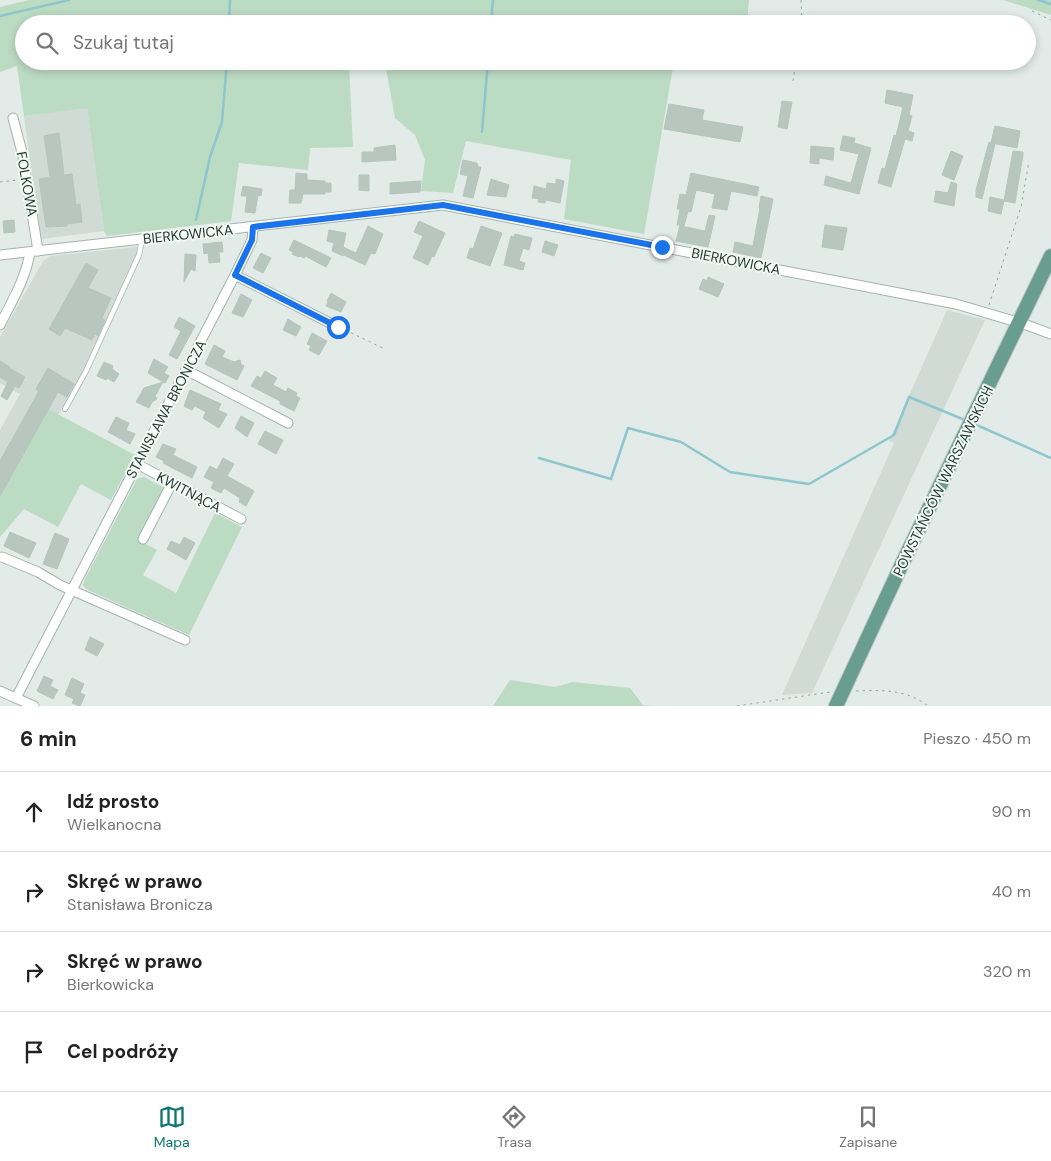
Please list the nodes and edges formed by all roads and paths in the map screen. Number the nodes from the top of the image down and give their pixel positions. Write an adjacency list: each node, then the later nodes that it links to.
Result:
1 (800, 0): 3 (path)
2 (1032, 11): 4 (path)
3 (801, 15)
4 (1051, 20)
5 (794, 70): 6 (path)
6 (792, 81)
7 (13, 118): 9 (street, FOLKOWA)
8 (1029, 161): 17 (path)
9 (26, 179): 10 (path); 13 (street, FOLKOWA)
10 (0, 182)
11 (253, 227): 12 (street, BIERKOWICKA); 16 (street, STANISŁAWA BRONICZA); 17 (street, BIERKOWICKA)
12 (142, 239): 13 (street, BIERKOWICKA); 24 (lane)
13 (34, 251): 14 (street, BIERKOWICKA); 19 (street)
14 (0, 255)
15 (1051, 256): 18 (main road, POWSTAŃCÓW WARSZAWSKICH)
16 (235, 275): 20 (street); 23 (street, STANISŁAWA BRONICZA)
17 (986, 313): 18 (street, BIERKOWICKA)
18 (1019, 322): 21 (street, BIERKOWICKA); 34 (main road, POWSTAŃCÓW WARSZAWSKICH)
19 (0, 325)
20 (338, 327): 22 (path)
21 (1051, 334)
22 (385, 349)
23 (186, 370): 25 (street); 26 (street, STANISŁAWA BRONICZA)
24 (65, 409)
25 (288, 423)
26 (137, 464): 27 (street, KWITNĄCA); 31 (street, STANISŁAWA BRONICZA)
27 (172, 483): 28 (street, KWITNĄCA); 29 (street)
28 (241, 519)
29 (143, 539)
30 (2, 557): 31 (street)
31 (72, 590): 32 (street); 35 (street, STANISŁAWA BRONICZA)
32 (185, 640)
33 (0, 691): 35 (street)
34 (843, 691): 37 (path); 38 (main road, POWSTAŃCÓW WARSZAWSKICH); 39 (path)
35 (16, 698): 36 (street)
36 (34, 706)
37 (737, 706)
38 (836, 706)
39 (928, 706)

